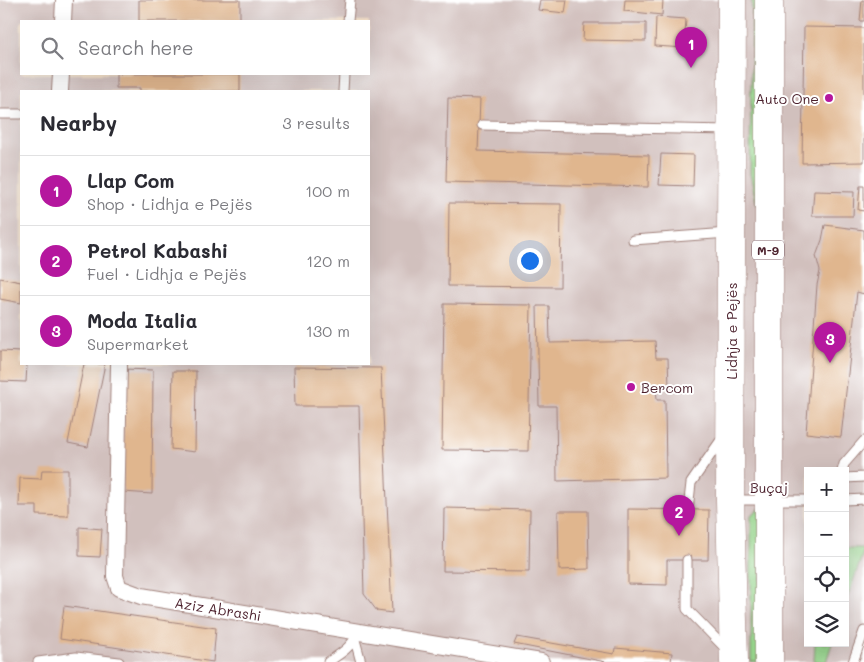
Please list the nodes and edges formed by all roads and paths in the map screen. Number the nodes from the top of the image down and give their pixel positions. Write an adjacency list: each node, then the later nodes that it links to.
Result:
1 (64, 0): 5 (street)
2 (350, 0): 6 (lane)
3 (732, 0): 14 (highway, Lidhja e Pejës)
4 (769, 0): 27 (highway, M-9)
5 (63, 20)
6 (348, 20)
7 (60, 75): 9 (street)
8 (344, 75): 10 (lane)
9 (60, 90)
10 (343, 90)
11 (0, 114): 12 (lane)
12 (20, 114)
13 (482, 125): 14 (lane)
14 (732, 130): 15 (highway, Lidhja e Pejës)
15 (731, 232): 16 (lane); 18 (highway, Lidhja e Pejës)
16 (632, 240)
17 (119, 365): 31 (street, Aziz Abrashi)
18 (730, 426): 24 (highway, Lidhja e Pejës); 28 (lane)
19 (864, 441): 20 (lane)
20 (843, 467)
21 (864, 477): 22 (lane)
22 (849, 478)
23 (864, 499): 26 (lane)
24 (730, 500): 27 (lane, Buçaj); 32 (highway, Lidhja e Pejës)
25 (804, 500): 27 (lane, Buçaj)
26 (849, 500)
27 (768, 501): 38 (highway, M-9)
28 (688, 510)
29 (687, 560): 32 (lane)
30 (864, 632): 39 (lane)
31 (357, 636): 35 (lane); 36 (lane); 37 (street, Aziz Abrashi)
32 (733, 659)
33 (38, 662): 34 (lane)
34 (119, 662)
35 (328, 662)
36 (361, 662)
37 (540, 662)
38 (768, 662)
39 (853, 662)

